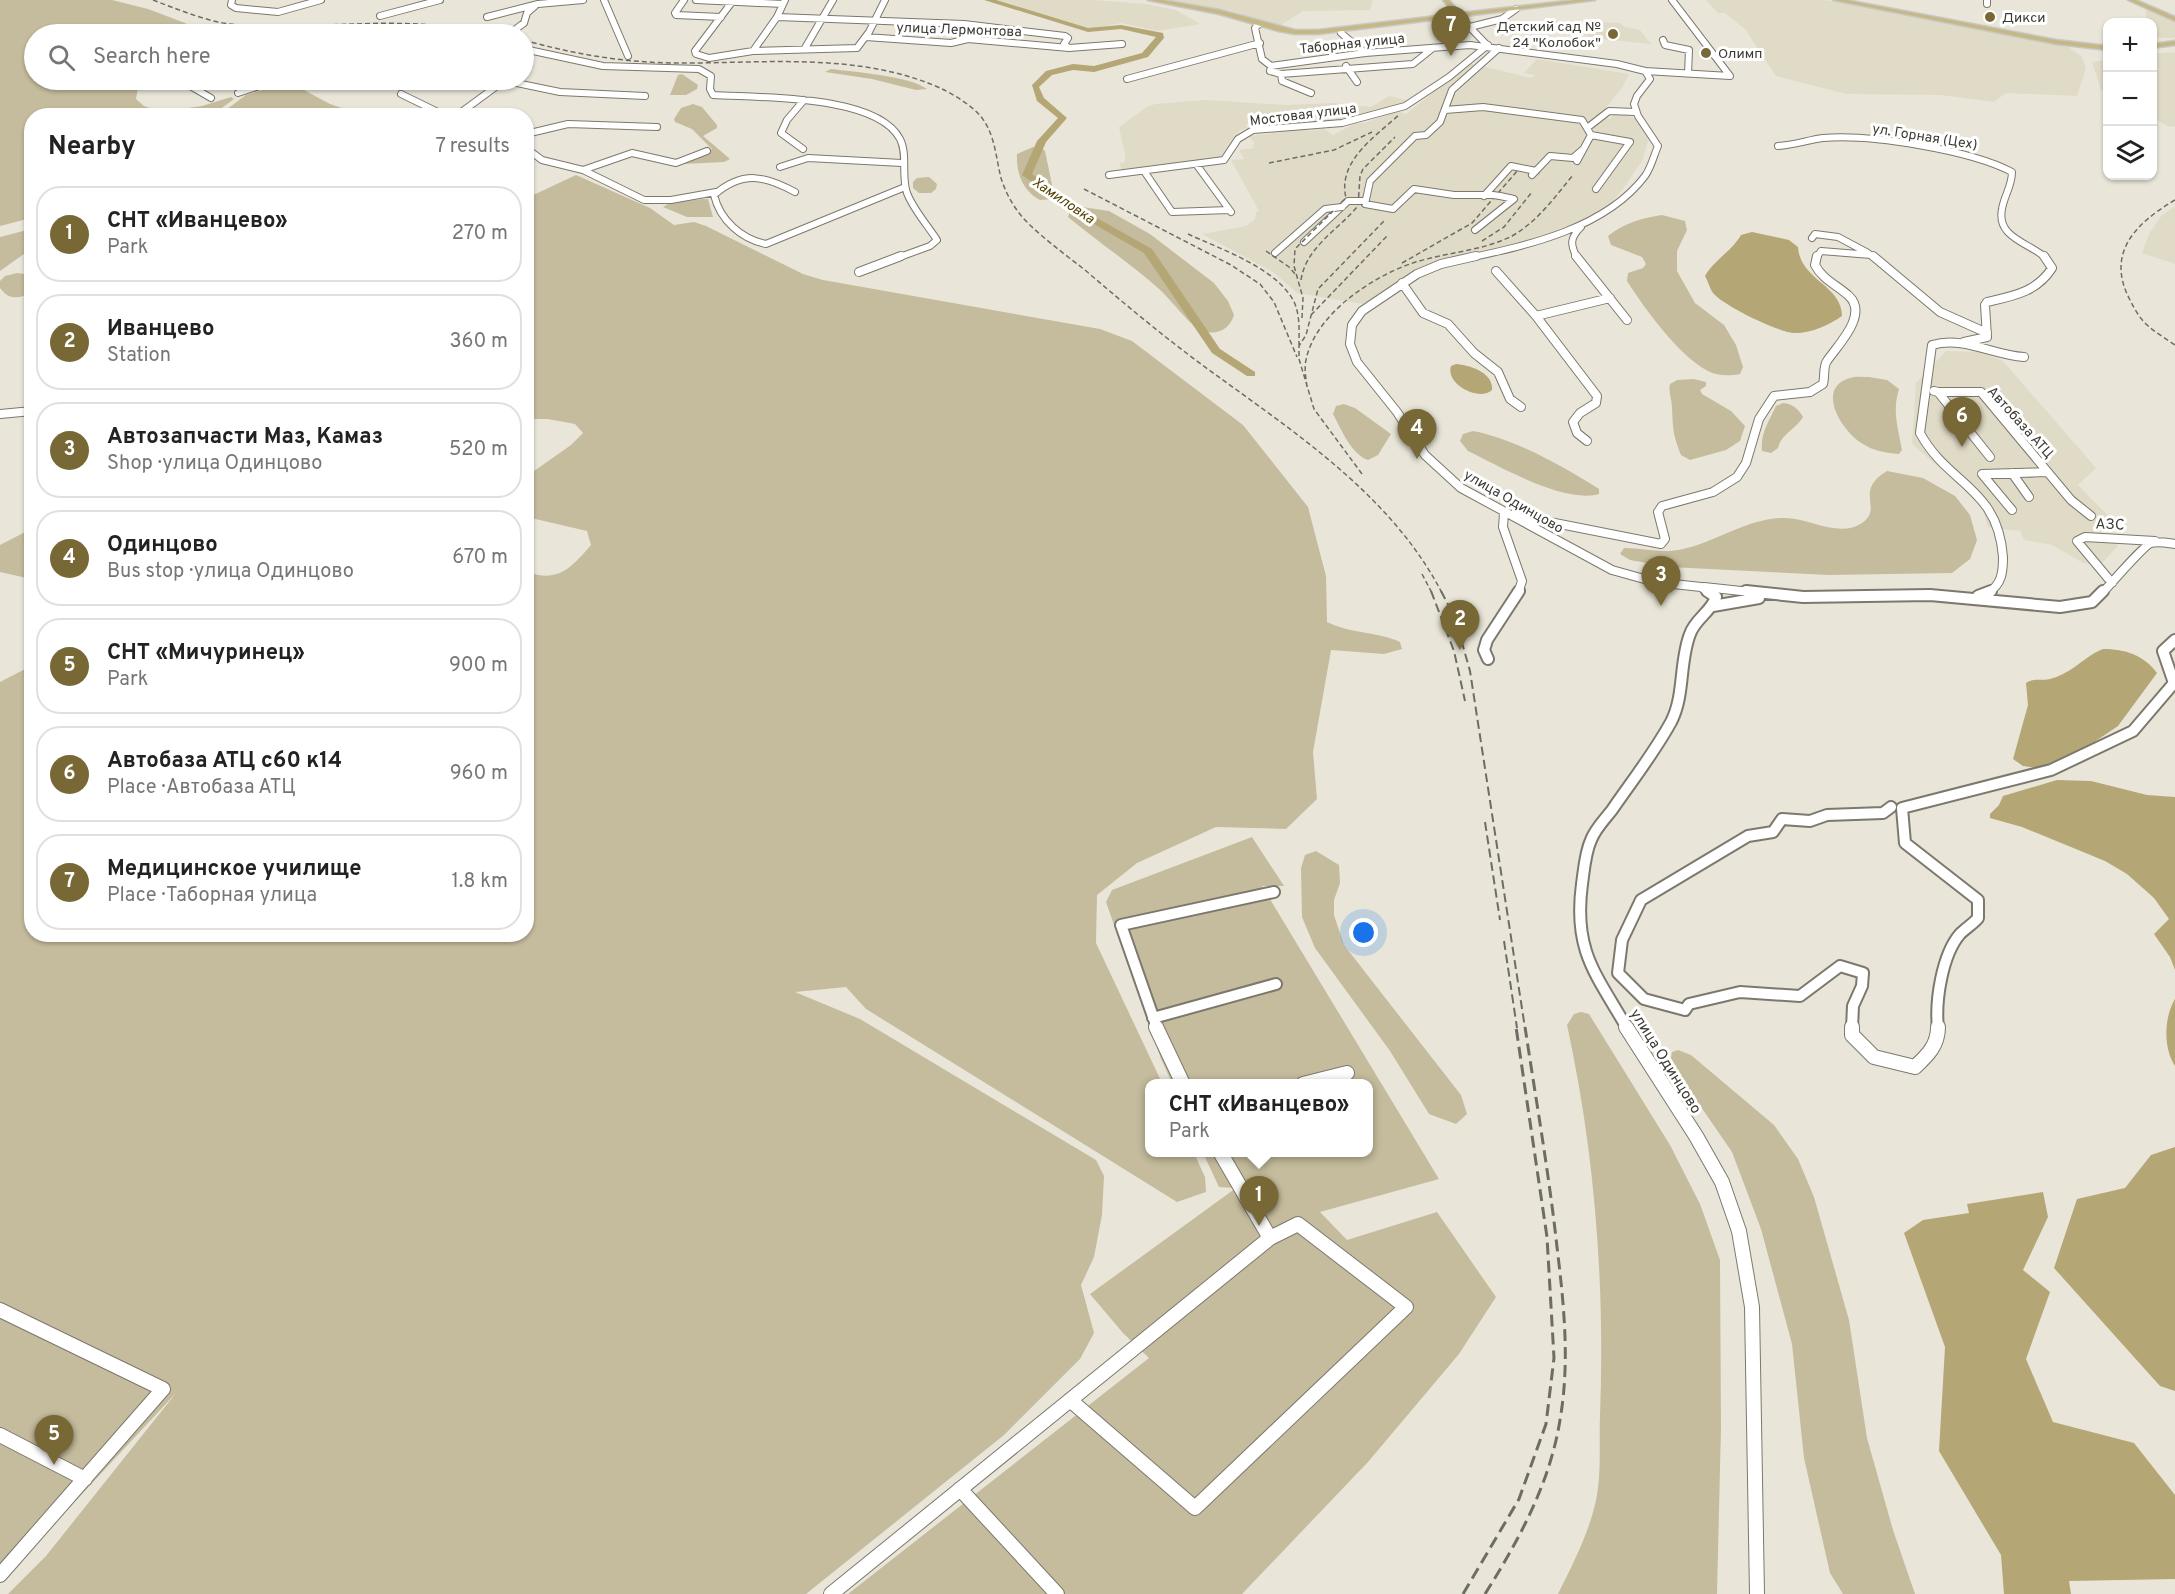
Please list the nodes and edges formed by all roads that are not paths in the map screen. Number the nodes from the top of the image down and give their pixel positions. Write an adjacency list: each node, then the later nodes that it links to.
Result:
1 (232, 0): 2 (street)
2 (321, 0)
3 (440, 0): 21 (street)
4 (528, 0): 19 (street)
5 (583, 0): 19 (street)
6 (604, 0): 49 (street)
7 (684, 0): 24 (street)
8 (696, 0): 17 (street)
9 (833, 0): 26 (street)
10 (885, 0): 27 (street)
11 (1151, 0): 30 (main road)
12 (1446, 0): 22 (main road)
13 (1592, 0): 20 (main road)
14 (1672, 0): 55 (street, Таборная улица)
15 (1836, 0): 42 (main road)
16 (2132, 0): 28 (main road)
17 (732, 2): 18 (street); 24 (street)
18 (784, 2): 25 (street)
19 (538, 4): 23 (street); 29 (street)
20 (1516, 9): 22 (main road); 31 (street)
21 (380, 16)
22 (1459, 16): 31 (street); 32 (main road); 33 (main road)
23 (487, 17)
24 (721, 17): 46 (street)
25 (777, 17): 26 (street); 46 (street)
26 (823, 18): 27 (street); 43 (street)
27 (873, 19): 34 (street); 44 (street)
28 (2175, 19)
29 (522, 24)
30 (1259, 24): 32 (main road); 38 (street)
31 (1470, 27): 39 (street)
32 (1273, 28): 33 (main road)
33 (1341, 33): 48 (street)
34 (866, 37): 43 (street); 44 (street, улица Лермонтова)
35 (1663, 40): 55 (street)
36 (2175, 43): 40 (main road)
37 (1122, 44): 44 (street, улица Лермонтова)
38 (1260, 44): 51 (street); 56 (street)
39 (1488, 45): 41 (street, Таборная улица); 45 (street, Таборная улица); 82 (street, Мостовая улица)
40 (2157, 45)
41 (1433, 47): 48 (street, Таборная улица); 52 (street)
42 (2103, 47)
43 (805, 48): 46 (street)
44 (1069, 48)
45 (1499, 48): 53 (street, Таборная улица); 70 (street)
46 (753, 51)
47 (534, 52): 67 (street)
48 (1365, 53): 50 (street, Таборная улица)
49 (628, 56)
50 (1338, 56): 51 (street, Таборная улица); 52 (street)
51 (1271, 66): 54 (street)
52 (1349, 70): 54 (street); 57 (street)
53 (1645, 71): 55 (street, Таборная улица); 71 (street)
54 (1281, 74): 63 (street)
55 (1688, 74)
56 (1127, 79)
57 (1357, 82)
58 (534, 86): 65 (street)
59 (197, 90): 66 (street)
60 (247, 90): 62 (street)
61 (491, 90): 69 (street)
62 (238, 93)
63 (1311, 93)
64 (401, 94): 68 (street)
65 (645, 96)
66 (211, 98)
67 (804, 100): 77 (street); 81 (street)
68 (430, 108)
69 (467, 108)
70 (1445, 110): 73 (street); 92 (street)
71 (1635, 111): 73 (street); 94 (street, улица Одинцово)
72 (657, 127): 74 (street)
73 (1589, 131): 76 (street); 88 (street)
74 (534, 132)
75 (1778, 146): 106 (street, ул. Горная (Цех))
76 (1584, 148): 80 (street); 91 (street)
77 (803, 149)
78 (707, 151): 84 (street)
79 (534, 154): 84 (street)
80 (1578, 162)
81 (902, 163): 83 (street); 87 (street)
82 (1196, 164): 85 (street, Мостовая улица); 85 (street)
83 (780, 167)
84 (583, 170): 89 (street)
85 (1144, 171): 86 (street, Мостовая улица)
86 (1109, 175)
87 (905, 187): 89 (street); 101 (street)
88 (1596, 189)
89 (716, 192): 90 (street)
90 (795, 192)
91 (1482, 197): 92 (street); 95 (street)
92 (1361, 201): 93 (street)
93 (1339, 207): 97 (street); 98 (street)
94 (1585, 222): 102 (street, улица Одинцово); 103 (street)
95 (1475, 230)
96 (1812, 238): 99 (street)
97 (1304, 242)
98 (1275, 253)
99 (1871, 255): 106 (street); 120 (street)
100 (1496, 271): 104 (street)
101 (859, 272)
102 (1402, 283): 111 (street); 120 (street, улица Одинцово)
103 (1610, 298): 104 (street); 105 (street)
104 (1536, 316): 114 (street)
105 (1627, 320)
106 (1987, 333): 107 (street)
107 (1964, 342): 108 (street); 109 (street, улица Одинцово)
108 (2024, 357)
109 (1925, 389): 110 (street, Автобаза АТЦ); 127 (street, улица Одинцово)
110 (1938, 392): 115 (street); 116 (street, Автобаза АТЦ)
111 (1521, 407)
112 (24, 412): 113 (street)
113 (0, 414)
114 (1587, 441)
115 (1990, 457)
116 (2047, 472): 117 (street, Автобаза АТЦ); 121 (street, Автобаза АТЦ)
117 (2012, 473): 118 (street); 119 (street, Автобаза АТЦ)
118 (2030, 497)
119 (2012, 510)
120 (1504, 513): 125 (street, улица Одинцово); 130 (street)
121 (2091, 516)
122 (2161, 542): 123 (street); 124 (street, улица Одинцово); 124 (street, АЗС)
123 (2175, 544)
124 (2112, 583): 127 (street, улица Одинцово)
125 (1701, 587): 126 (street, улица Одинцово); 128 (street)
126 (1803, 597): 127 (street, улица Одинцово); 128 (street)
127 (1966, 597)
128 (1713, 606): 148 (street, улица Одинцово)
129 (2175, 640): 131 (street)
130 (1488, 659)
131 (1891, 807)
132 (1274, 892): 134 (street)
133 (1276, 984): 134 (street)
134 (1153, 1018): 136 (street)
135 (1347, 1073): 137 (street)
136 (1181, 1079)
137 (1321, 1079)
138 (1223, 1157): 139 (street)
139 (1270, 1238): 141 (street); 141 (street)
140 (0, 1310): 143 (street)
141 (1070, 1400): 144 (street)
142 (0, 1435): 143 (street)
143 (85, 1479): 145 (street)
144 (960, 1490): 146 (street); 147 (street)
145 (1, 1572)
146 (832, 1594)
147 (1058, 1594)
148 (1757, 1594)

